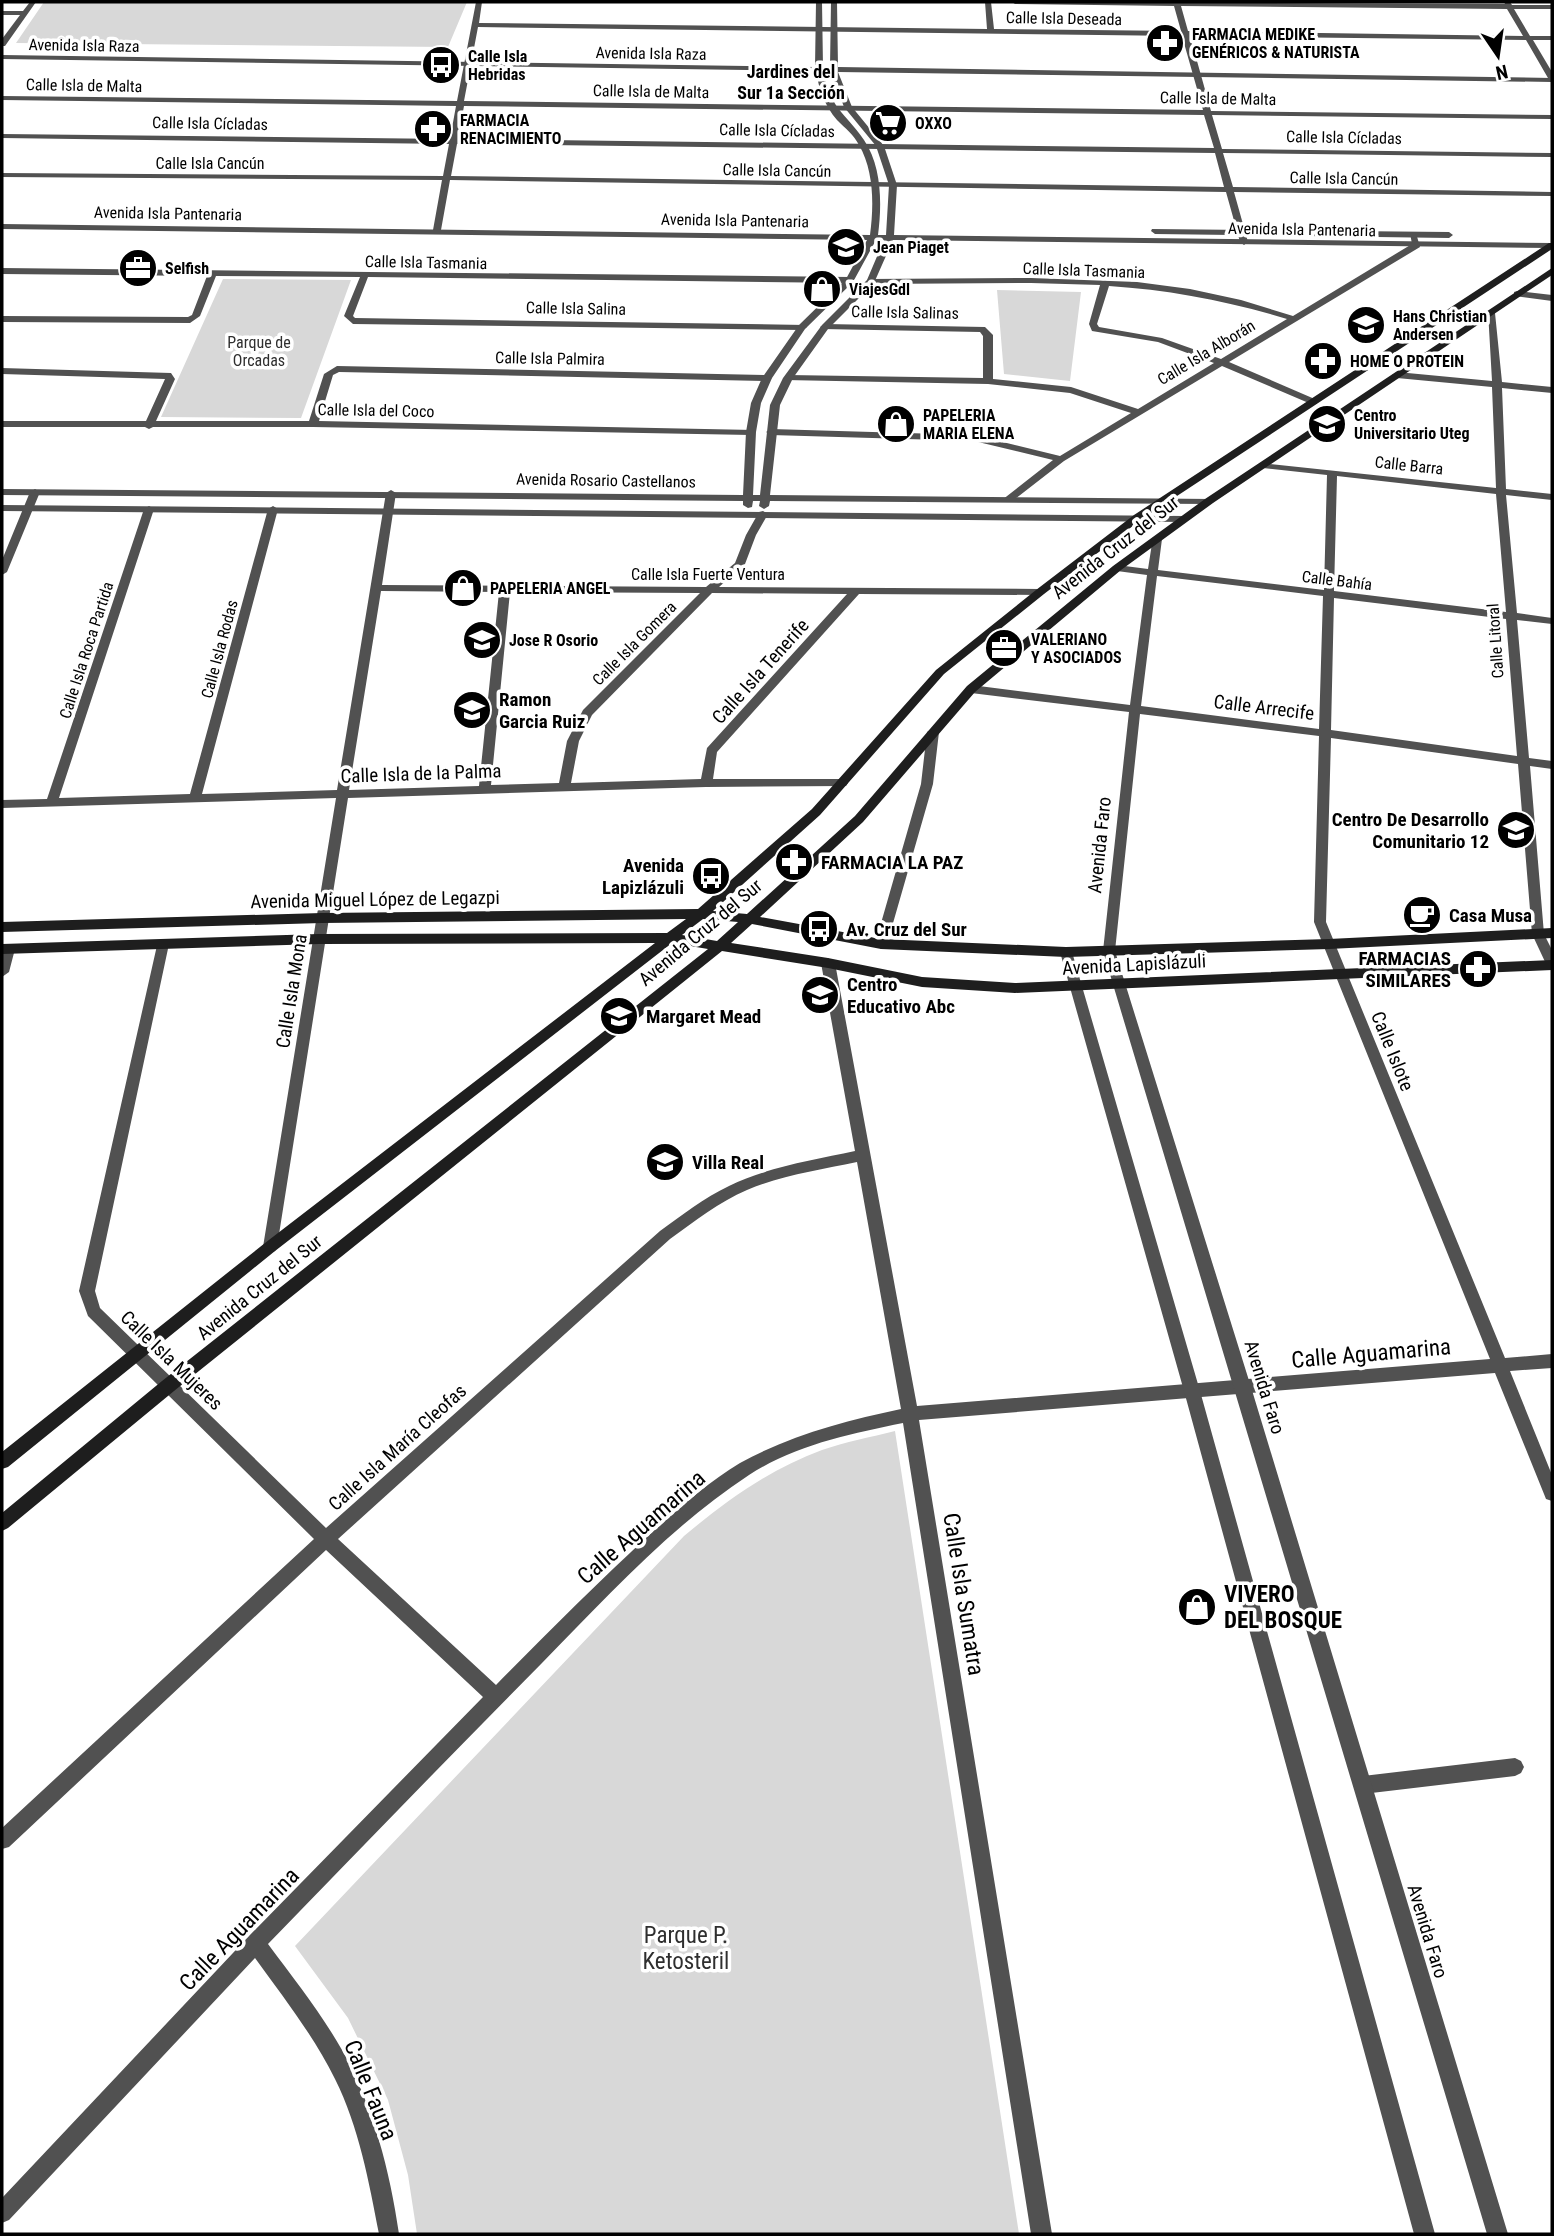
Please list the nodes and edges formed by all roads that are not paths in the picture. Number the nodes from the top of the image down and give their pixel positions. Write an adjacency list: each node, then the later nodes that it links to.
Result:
1 (33, 2): 16 (street)
2 (479, 2): 17 (street)
3 (819, 2): 18 (street)
4 (834, 2): 19 (street)
5 (988, 2): 20 (street)
6 (1015, 2): 7 (street)
7 (1061, 2): 8 (street)
8 (1138, 2): 10 (street)
9 (1285, 3): 10 (street); 11 (street)
10 (1177, 4): 21 (street)
11 (1357, 4): 12 (street)
12 (1435, 4): 13 (street)
13 (1508, 4): 14 (street); 22 (street)
14 (1552, 7)
15 (2, 13): 16 (street)
16 (24, 13): 24 (street)
17 (475, 25): 18 (street, Calle Isla Deseada); 27 (street)
18 (818, 29): 19 (street, Calle Isla Deseada); 28 (street)
19 (834, 29): 20 (street, Calle Isla Deseada); 29 (street)
20 (991, 31): 21 (street, Calle Isla Deseada)
21 (1185, 33): 22 (street, Calle Isla Deseada); 30 (street)
22 (1527, 38): 23 (street, Calle Isla Deseada); 31 (street)
23 (1552, 38)
24 (2, 44)
25 (2, 50): 27 (street, Avenida Isla Raza)
26 (2, 57): 27 (street, Avenida Isla Raza)
27 (469, 60): 28 (street, Avenida Isla Raza); 33 (street)
28 (818, 66): 29 (street, Avenida Isla Raza); 34 (street)
29 (833, 66): 30 (street, Avenida Isla Raza); 35 (street)
30 (1196, 71): 31 (street, Avenida Isla Raza); 36 (street)
31 (1551, 75)
32 (2, 98): 33 (street, Calle Isla de Malta)
33 (461, 102): 34 (street, Calle Isla de Malta); 39 (street)
34 (831, 107): 35 (street, Calle Isla de Malta); 40 (street)
35 (848, 107): 36 (street, Calle Isla de Malta); 41 (street)
36 (1208, 112): 37 (street, Calle Isla de Malta); 42 (street)
37 (1552, 117)
38 (2, 136): 39 (street, Calle Isla Cícladas)
39 (454, 140): 40 (street, Calle Isla Cícladas); 45 (street)
40 (863, 145): 41 (street, Calle Isla Cícladas); 46 (street)
41 (880, 145): 42 (street, Calle Isla Cícladas); 47 (street)
42 (1219, 149): 43 (street, Calle Isla Cícladas); 48 (street)
43 (1552, 155)
44 (2, 175): 45 (street, Calle Isla Cancún)
45 (447, 178): 46 (street, Calle Isla Cancún); 55 (street)
46 (876, 185): 47 (street, Calle Isla Cancún); 57 (street)
47 (893, 185): 48 (street, Calle Isla Cancún); 58 (street)
48 (1230, 190): 49 (street, Calle Isla Cancún); 59 (street)
49 (1552, 194)
50 (2, 217): 51 (street, Avenida Isla Pantenaria)
51 (369, 220)
52 (425, 221): 55 (street, Avenida Isla Pantenaria)
53 (452, 221): 55 (street, Avenida Isla Pantenaria)
54 (548, 222): 57 (street, Avenida Isla Pantenaria)
55 (438, 225): 56 (street, Avenida Isla Pantenaria); 57 (street, Avenida Isla Pantenaria)
56 (2, 226)
57 (875, 231): 58 (street, Avenida Isla Pantenaria); 67 (street, Calle Isla Gomera)
58 (890, 232): 59 (street, Avenida Isla Pantenaria); 61 (street, Avenida Isla Pantenaria); 68 (street)
59 (1241, 232): 60 (street, Avenida Isla Pantenaria); 61 (street)
60 (1415, 240): 61 (street, Avenida Isla Pantenaria); 62 (street, Avenida Isla Pantenaria); 75 (street, Calle Isla Alborán)
61 (1244, 242)
62 (1552, 244): 87 (main road, Avenida Cruz del Sur)
63 (2, 271): 65 (street, Calle Isla Tasmania)
64 (1552, 271): 70 (main road, Avenida Cruz del Sur)
65 (212, 274): 66 (street, Calle Isla Tasmania); 76 (street)
66 (365, 275): 67 (street, Calle Isla Tasmania); 77 (street, Calle Isla Salina)
67 (850, 280): 72 (street, Calle Isla Gomera)
68 (871, 281): 69 (street, Calle Isla Tasmania); 73 (street)
69 (1105, 283): 75 (street, Calle Isla Tasmania); 79 (street)
70 (1517, 294): 71 (street); 74 (main road, Avenida Cruz del Sur)
71 (1552, 298)
72 (827, 303): 73 (street); 77 (street, Calle Isla Gomera)
73 (845, 306): 78 (street)
74 (1491, 313): 81 (main road, Avenida Cruz del Sur); 85 (street, Calle Litoral)
75 (1293, 318): 79 (street, Calle Isla Alborán)
76 (2, 319)
77 (803, 327): 82 (street, Calle Isla Gomera)
78 (825, 327): 83 (street); 84 (street, Calle Isla Salinas)
79 (1222, 361): 87 (street); 90 (street, Calle Isla Alborán)
80 (2, 371): 93 (street)
81 (1397, 375): 85 (street); 97 (main road, Avenida Cruz del Sur)
82 (767, 378): 88 (street, Calle Isla Gomera); 92 (street, Calle Isla Palmira)
83 (788, 378): 84 (street); 89 (street)
84 (988, 381): 90 (street)
85 (1497, 384): 86 (street); 99 (street, Calle Litoral)
86 (1552, 390)
87 (1314, 402): 107 (main road, Avenida Cruz del Sur)
88 (756, 403): 89 (street); 94 (street, Calle Isla Gomera)
89 (775, 405): 95 (street)
90 (1138, 412): 96 (street, Calle Isla Alborán)
91 (2, 424): 93 (street, Calle Isla del Coco)
92 (313, 424): 93 (street, Calle Isla del Coco); 94 (street, Calle Isla del Coco)
93 (149, 425)
94 (751, 432): 104 (street, Calle Isla Gomera)
95 (771, 432): 96 (street); 105 (street)
96 (1061, 459): 106 (street, Calle Isla Alborán)
97 (1263, 465): 98 (street, Calle Barra); 108 (main road, Avenida Cruz del Sur)
98 (1332, 473): 99 (street, Calle Barra); 128 (street, Calle Islote)
99 (1501, 491): 103 (street, Calle Barra); 129 (street, Calle Litoral)
100 (2, 492): 101 (street, Avenida Rosario Castellanos)
101 (35, 492): 102 (street, Avenida Rosario Castellanos); 110 (street)
102 (391, 493): 104 (street, Avenida Rosario Castellanos); 113 (street, Calle Isla Mona)
103 (1552, 497)
104 (748, 498): 105 (street, Avenida Rosario Castellanos); 114 (street, Calle Isla Gomera)
105 (764, 498): 106 (street, Avenida Rosario Castellanos); 115 (street)
106 (1007, 500): 107 (street, Avenida Rosario Castellanos)
107 (1164, 501): 108 (street, Avenida Rosario Castellanos); 116 (main road, Avenida Cruz del Sur)
108 (1209, 501): 117 (main road, Avenida Cruz del Sur)
109 (2, 508): 110 (street, Avenida Rosario Castellanos)
110 (30, 508): 111 (street, Avenida Rosario Castellanos); 121 (street)
111 (149, 509): 112 (street, Avenida Rosario Castellanos); 143 (street, Calle Isla Roca Partida)
112 (273, 509): 113 (street, Avenida Rosario Castellanos); 142 (street, Calle Isla Rodas)
113 (391, 510): 114 (street, Avenida Rosario Castellanos); 124 (street, Calle Isla Mona)
114 (749, 514): 115 (street, Avenida Rosario Castellanos); 118 (street, Calle Isla Gomera)
115 (764, 514): 116 (street, Avenida Rosario Castellanos); 118 (street, Calle Isla Gomera)
116 (1139, 517): 117 (street, Avenida Rosario Castellanos); 127 (main road, Avenida Cruz del Sur)
117 (1185, 519): 119 (main road, Avenida Cruz del Sur)
118 (751, 535): 125 (street, Calle Isla Gomera)
119 (1157, 539): 120 (main road, Avenida Cruz del Sur); 122 (street, Avenida Faro)
120 (1117, 568): 122 (street, Calle Bahía); 131 (main road, Avenida Cruz del Sur)
121 (2, 572)
122 (1151, 573): 128 (street, Calle Bahía); 132 (street, Avenida Faro)
123 (505, 588): 124 (street, Calle Isla Fuerte Ventura); 125 (street, Calle Isla Fuerte Ventura); 140 (street)
124 (377, 589): 141 (street, Calle Isla Mona)
125 (709, 590): 126 (street, Calle Isla Fuerte Ventura); 139 (street, Calle Isla Gomera)
126 (856, 591): 127 (street, Calle Isla Fuerte Ventura); 137 (street, Calle Isla Tenerife)
127 (1040, 592): 138 (main road, Avenida Cruz del Sur)
128 (1330, 595): 129 (street, Calle Bahía); 134 (street, Calle Islote)
129 (1511, 617): 130 (street, Calle Bahía); 135 (street, Calle Litoral)
130 (1552, 621)
131 (971, 689): 132 (street, Calle Arrecife); 133 (main road, Avenida Cruz del Sur)
132 (1135, 709): 134 (street, Calle Arrecife); 157 (street, Avenida Faro)
133 (933, 732): 147 (main road, Avenida Cruz del Sur); 153 (street)
134 (1325, 733): 135 (street, Calle Arrecife); 154 (street, Calle Islote)
135 (1522, 761): 136 (street, Calle Arrecife); 149 (street, Calle Litoral)
136 (1552, 765)
137 (706, 783): 138 (street, Calle Isla de la Palma); 139 (street, Calle Isla de la Palma)
138 (842, 783): 145 (main road, Avenida Cruz del Sur)
139 (564, 787): 140 (street, Calle Isla de la Palma)
140 (485, 789): 141 (street, Calle Isla de la Palma)
141 (343, 793): 142 (street, Calle Isla de la Palma); 146 (street, Calle Isla Mona)
142 (195, 798): 143 (street, Calle Isla de la Palma)
143 (52, 802): 144 (street, Calle Isla de la Palma)
144 (2, 804)
145 (701, 914): 146 (main road, Avenida Miguel López de Legazpi); 147 (main road, Avenida Miguel López de Legazpi); 150 (main road, Avenida Cruz del Sur)
146 (323, 918): 148 (main road, Avenida Miguel López de Legazpi); 151 (street, Calle Isla Mona)
147 (749, 919): 153 (main road, Avenida Lapislázuli); 155 (main road, Avenida Cruz del Sur)
148 (2, 927)
149 (1545, 934): 154 (main road, Avenida Lapislázuli); 160 (street, Calle Litoral)
150 (669, 938): 151 (main road, Avenida Miguel López de Legazpi); 155 (main road, Avenida Miguel López de Legazpi); 166 (main road, Avenida Cruz del Sur)
151 (319, 939): 152 (main road, Avenida Miguel López de Legazpi); 166 (street, Calle Isla Mona)
152 (163, 944): 156 (main road, Avenida Miguel López de Legazpi); 167 (street, Calle Isla Mujeres)
153 (881, 944): 158 (main road, Avenida Lapislázuli)
154 (1329, 944): 157 (main road, Avenida Lapislázuli); 162 (street, Calle Islote)
155 (720, 946): 159 (main road, Avenida Lapislázuli); 170 (main road, Avenida Cruz del Sur)
156 (5, 949): 161 (street)
157 (1109, 951): 158 (main road, Avenida Lapislázuli); 163 (street, Avenida Faro)
158 (1066, 952): 164 (street)
159 (828, 963): 164 (main road, Avenida Lapislázuli); 165 (street, Calle Isla Sumatra)
160 (1552, 964): 162 (main road, Avenida Lapislázuli)
161 (2, 972)
162 (1341, 974): 163 (main road, Avenida Lapislázuli); 169 (street, Calle Islote)
163 (1119, 984): 164 (main road, Avenida Lapislázuli); 171 (street, Avenida Faro)
164 (1074, 986): 172 (street)
165 (863, 1155): 173 (street, Calle Isla Sumatra); 177 (street, Calle Isla María Cleofas)
166 (270, 1247): 167 (main road, Avenida Cruz del Sur)
167 (136, 1355): 170 (street, Calle Isla Mujeres); 174 (main road, Avenida Cruz del Sur)
168 (1552, 1361): 169 (street, Calle Aguamarina)
169 (1500, 1365): 171 (street, Calle Aguamarina); 175 (street, Calle Islote)
170 (168, 1386): 176 (main road, Avenida Cruz del Sur); 177 (street, Calle Isla Mujeres)
171 (1243, 1387): 172 (street, Calle Aguamarina); 180 (street, Avenida Faro)
172 (1192, 1391): 173 (street, Calle Aguamarina); 186 (street)
173 (910, 1414): 178 (street, Calle Aguamarina); 185 (street, Calle Isla Sumatra)
174 (2, 1462)
175 (1552, 1494)
176 (2, 1523)
177 (326, 1539): 178 (street, Calle Isla Mujeres); 181 (street, Calle Isla María Cleofas)
178 (496, 1697): 182 (street, Calle Aguamarina)
179 (1514, 1767): 180 (street)
180 (1363, 1785): 187 (street, Avenida Faro)
181 (2, 1840)
182 (256, 1943): 183 (street, Calle Aguamarina); 184 (street, Calle Fauna)
183 (2, 2213)
184 (389, 2234)
185 (1042, 2234)
186 (1425, 2234)
187 (1498, 2234)

